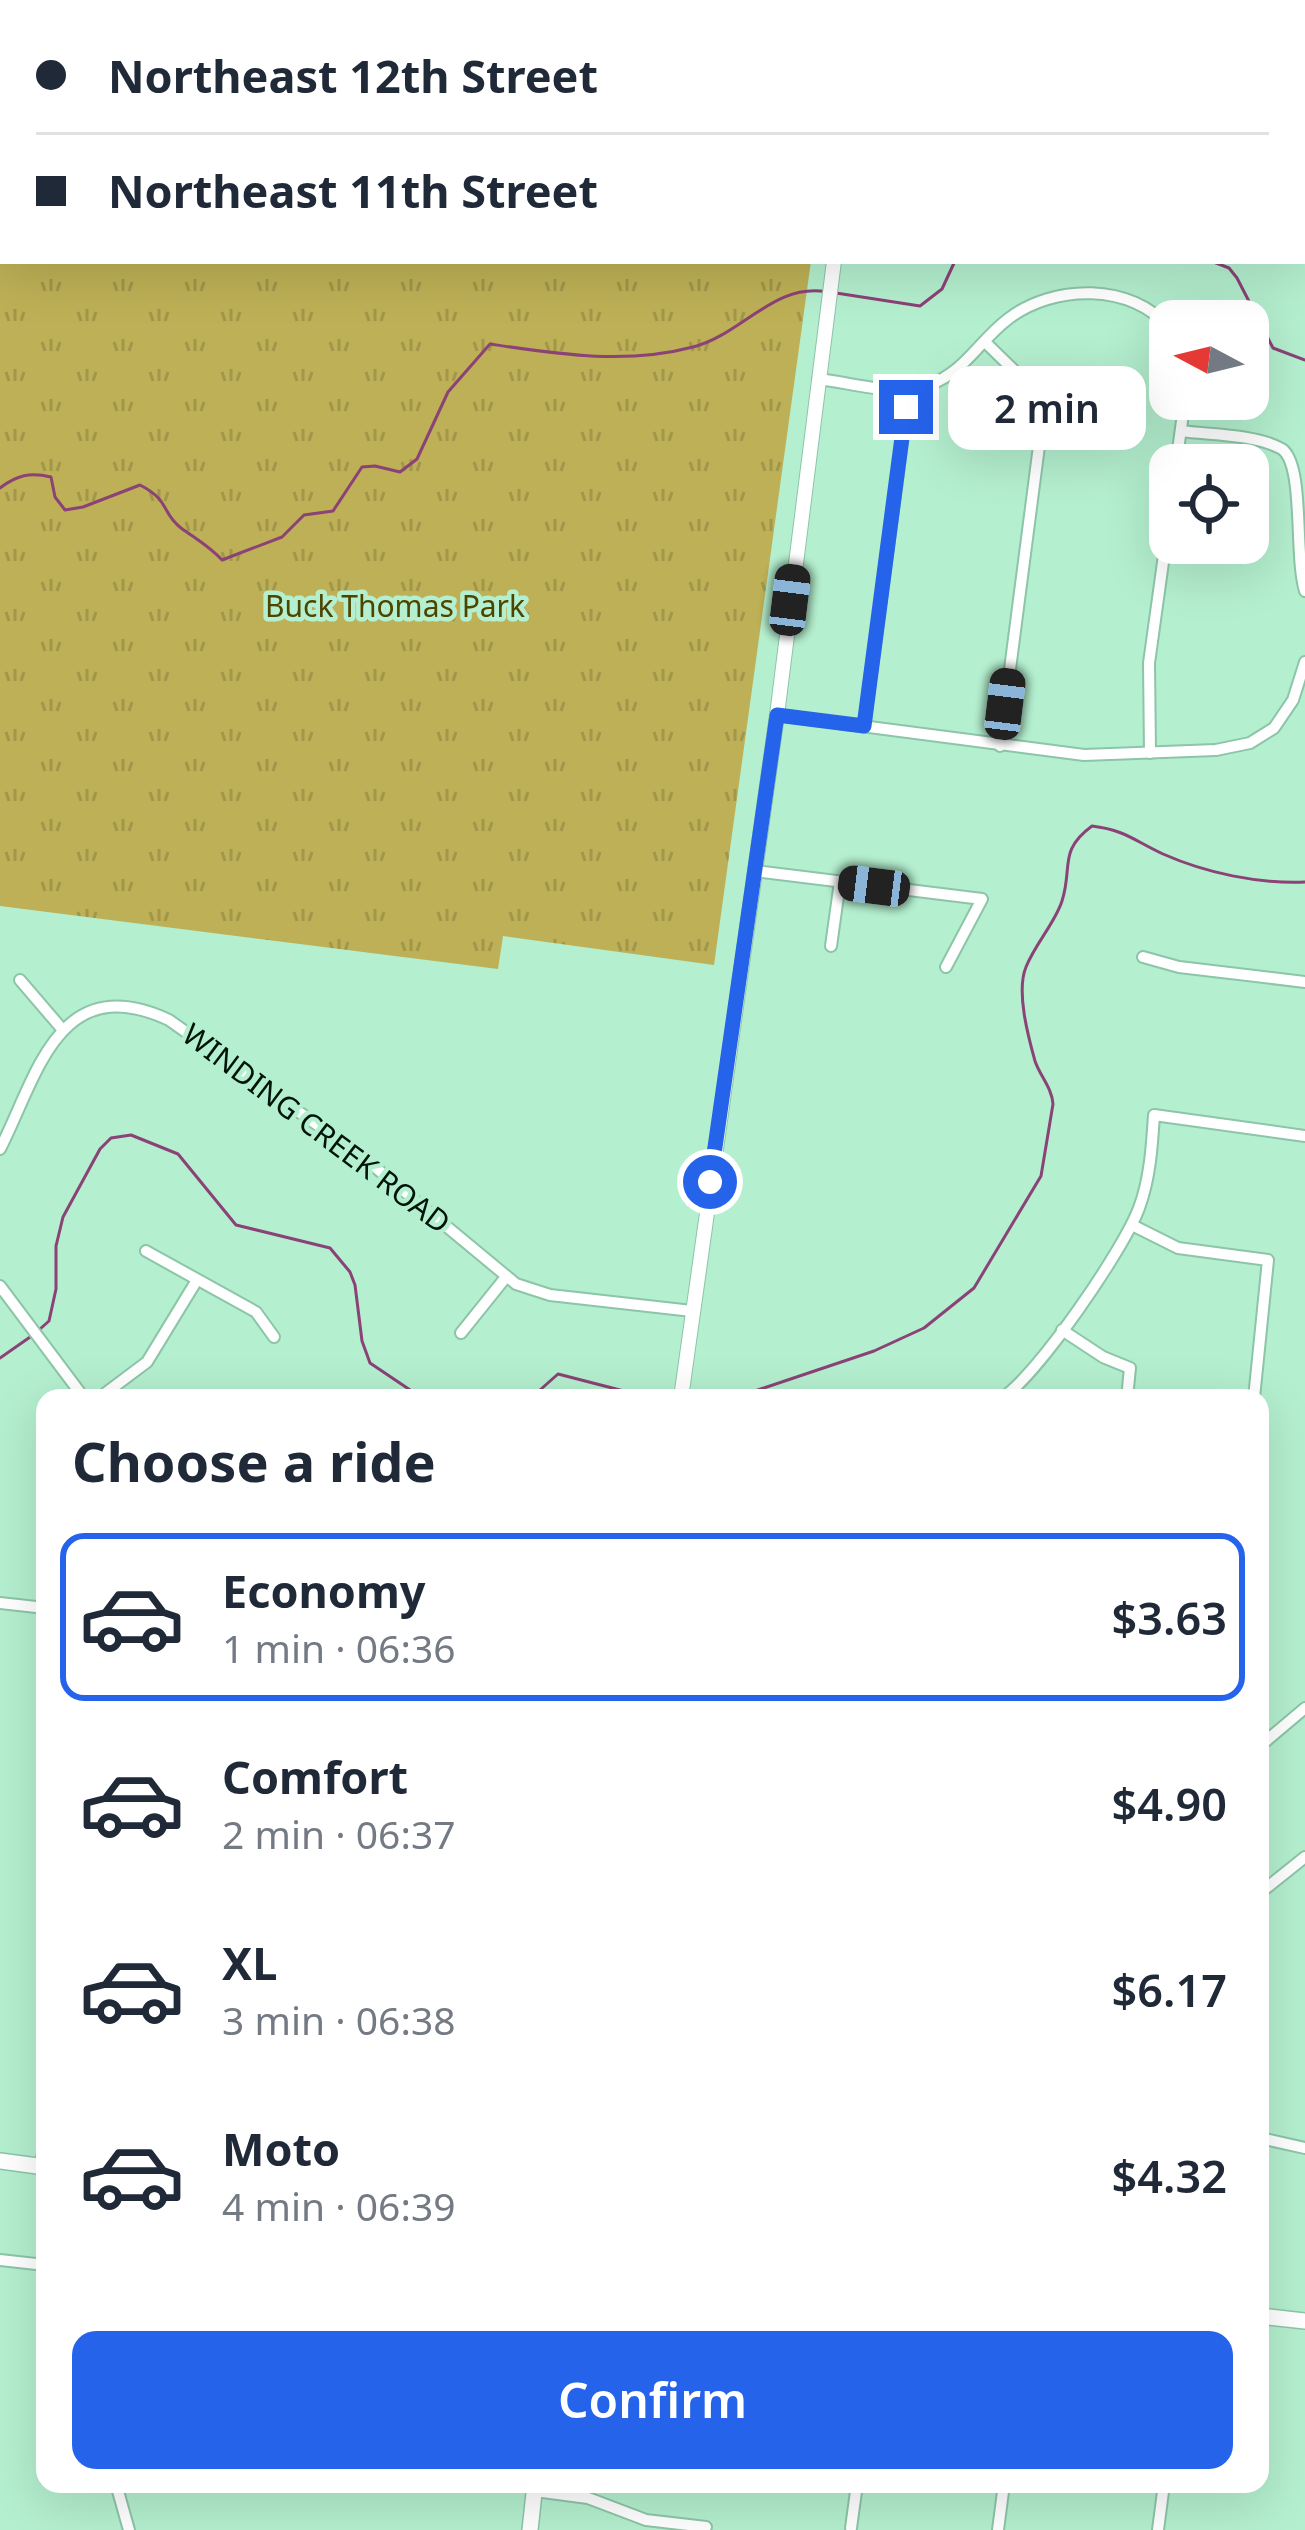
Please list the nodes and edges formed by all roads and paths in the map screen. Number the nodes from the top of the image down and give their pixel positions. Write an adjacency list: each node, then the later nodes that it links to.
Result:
1 (834, 264): 4 (street)
2 (1149, 310): 3 (street)
3 (986, 343): 5 (street); 14 (street)
4 (818, 379): 5 (street); 12 (street)
5 (908, 390): 13 (street)
6 (1182, 420): 7 (street)
7 (1181, 431): 8 (street); 10 (street)
8 (1179, 444)
9 (1163, 564): 15 (street)
10 (1305, 591)
11 (1305, 662): 15 (street)
12 (777, 715): 13 (street); 16 (street)
13 (864, 726): 14 (street)
14 (1000, 746): 15 (street)
15 (1150, 753)
16 (754, 871): 17 (street); 31 (street)
17 (840, 882): 18 (street); 20 (street)
18 (831, 946)
19 (1143, 957): 22 (street)
20 (946, 967)
21 (20, 980): 23 (street)
22 (1305, 982)
23 (62, 1029): 25 (street); 28 (street, WINDING CREEK ROAD)
24 (1305, 1136): 26 (street)
25 (0, 1149)
26 (1132, 1226): 32 (street); 40 (street)
27 (146, 1251): 29 (street)
28 (506, 1277): 31 (street, WINDING CREEK ROAD); 33 (street)
29 (197, 1280): 34 (street); 36 (street)
30 (0, 1286): 35 (street)
31 (692, 1311): 37 (street)
32 (1062, 1330): 38 (street); 39 (street)
33 (461, 1333)
34 (274, 1337)
35 (78, 1389)
36 (111, 1389)
37 (682, 1389)
38 (1013, 1389)
39 (1128, 1389)
40 (1255, 1389)
41 (0, 1603): 42 (street)
42 (36, 1607)
43 (1305, 1708): 44 (street)
44 (1269, 1738)
45 (1305, 1857): 46 (street)
46 (1269, 1886)
47 (1269, 2140): 48 (street)
48 (1305, 2148)
49 (0, 2161): 50 (main road)
50 (36, 2165)
51 (0, 2260): 52 (street)
52 (36, 2264)
53 (1269, 2317): 54 (main road)
54 (1305, 2321)
55 (119, 2493): 63 (street)
56 (534, 2493): 64 (main road)
57 (562, 2493): 61 (street)
58 (855, 2493): 62 (street)
59 (1003, 2493): 65 (street)
60 (1163, 2493): 66 (street)
61 (706, 2527)
62 (851, 2528)
63 (129, 2530)
64 (530, 2530)
65 (998, 2530)
66 (1158, 2530)

